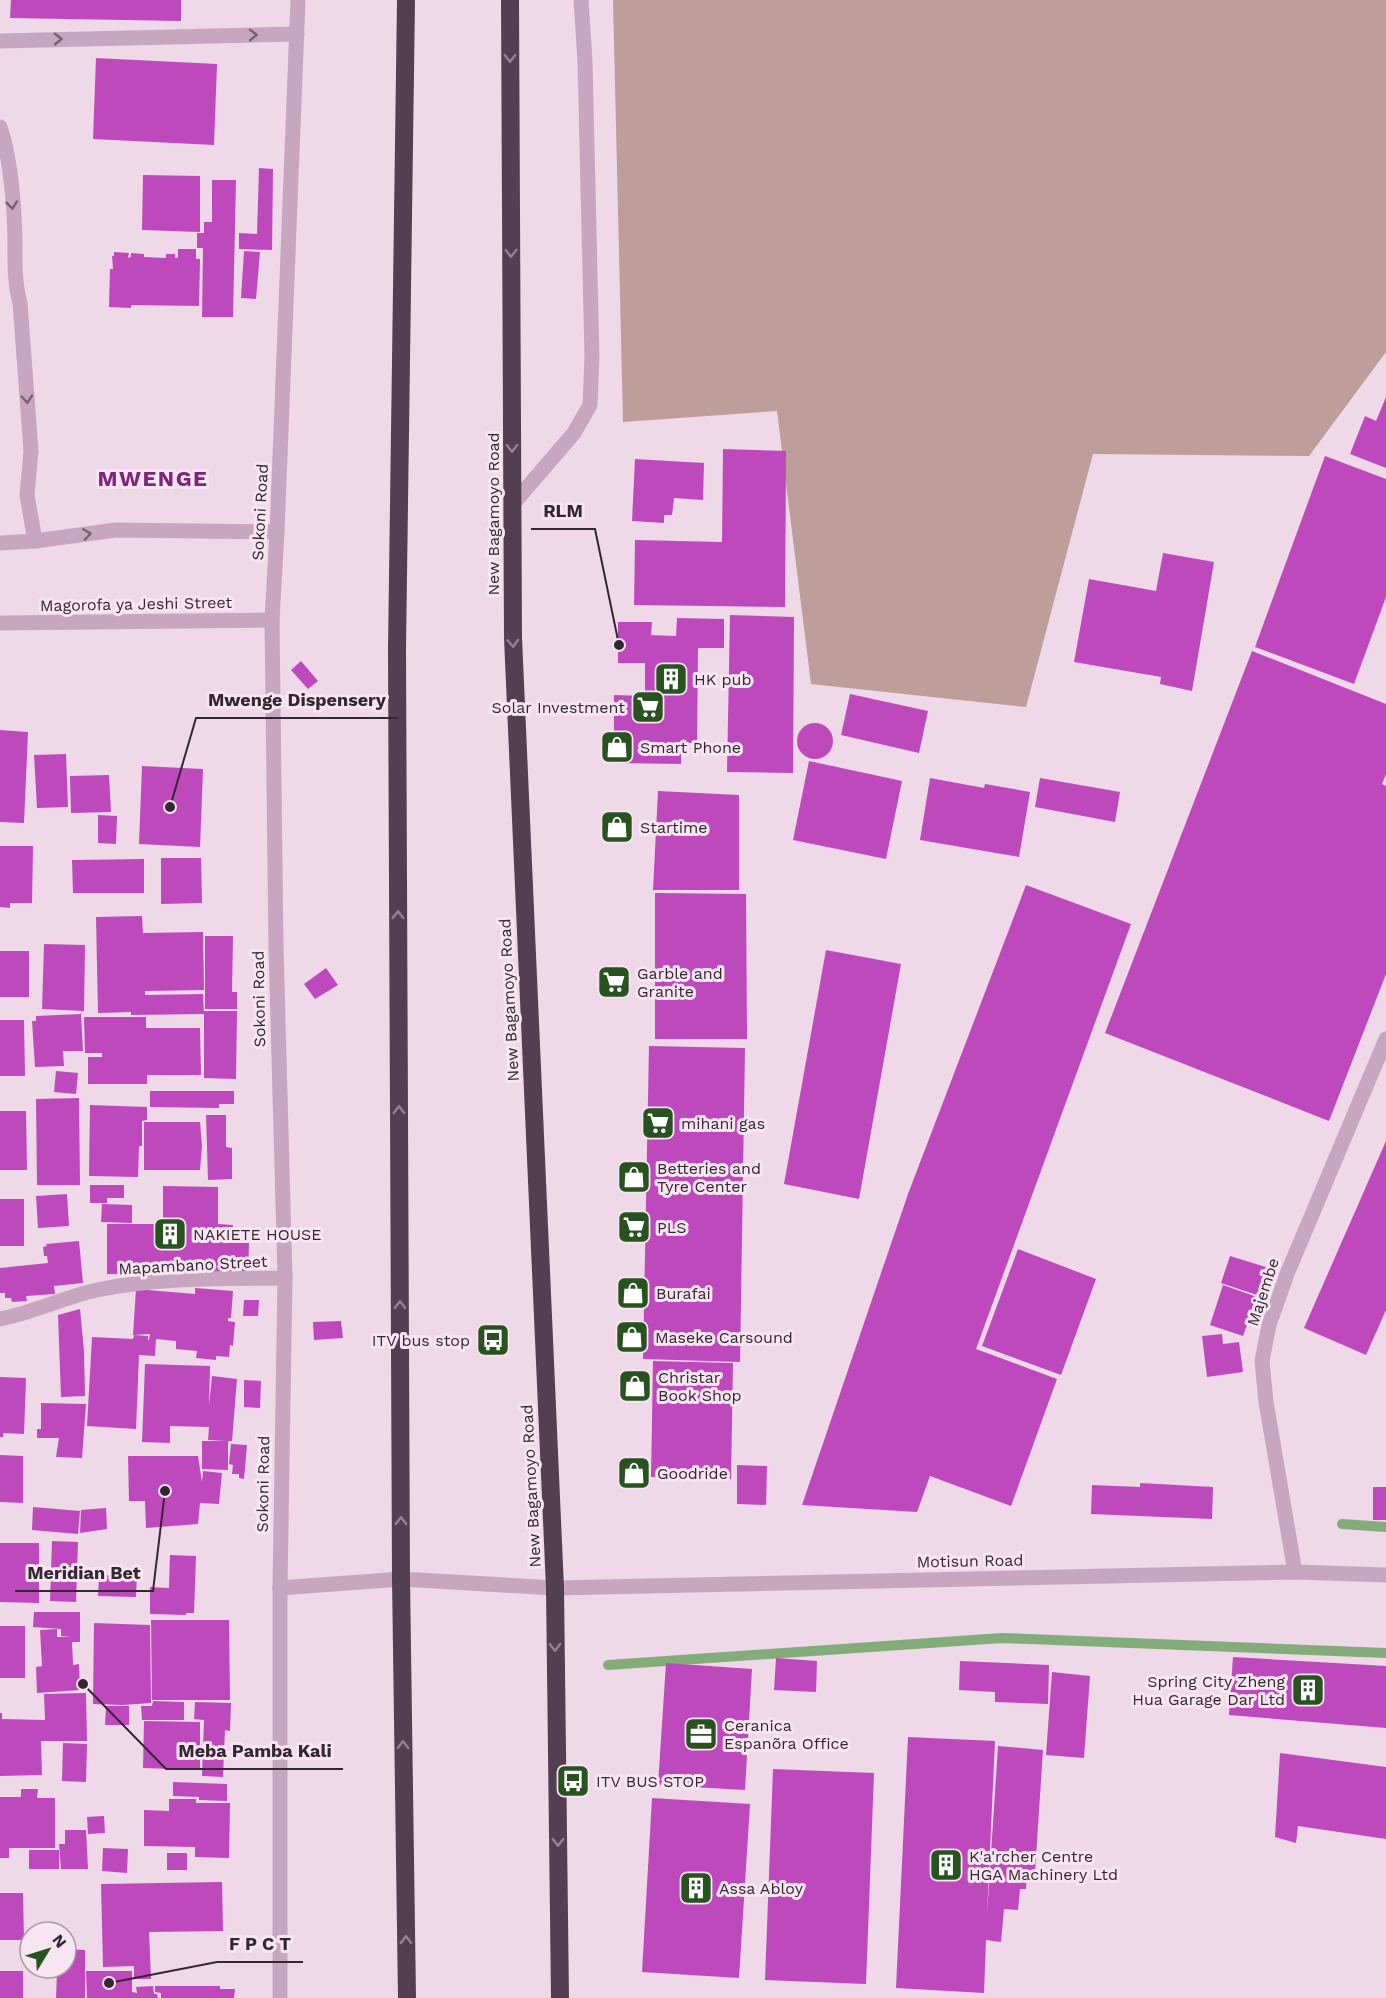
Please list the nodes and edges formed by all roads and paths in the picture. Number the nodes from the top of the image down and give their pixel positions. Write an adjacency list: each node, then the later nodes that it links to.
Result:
1 (298, 0): 5 (street, Sokoni Road)
2 (406, 0): 19 (highway, one-way to 2)
3 (510, 0): 8 (highway, New Bagamoyo Road, one-way to 8)
4 (581, 0): 8 (street)
5 (297, 34): 6 (street, one-way to 5); 9 (street, Sokoni Road)
6 (0, 41)
7 (0, 127): 10 (street, one-way to 10)
8 (512, 506): 21 (highway, New Bagamoyo Road, one-way to 21)
9 (277, 532): 10 (street, one-way to 9); 12 (street, Sokoni Road)
10 (35, 541): 11 (street)
11 (0, 543)
12 (272, 620): 13 (street, Magorofa ya Jeshi Street); 15 (street, Sokoni Road)
13 (0, 623)
14 (1386, 1039): 17 (street, Majembe)
15 (285, 1278): 16 (street, Mapambano Street); 20 (street, Sokoni Road)
16 (0, 1319)
17 (1295, 1572): 18 (street, Motisun Road); 21 (street, Motisun Road)
18 (1386, 1575)
19 (401, 1579): 20 (street, Motisun Road); 21 (street, Motisun Road); 23 (highway, one-way to 19)
20 (280, 1588): 22 (street, Sokoni Road)
21 (555, 1588): 24 (highway, New Bagamoyo Road, one-way to 24)
22 (280, 1998)
23 (407, 1998)
24 (560, 1998)

